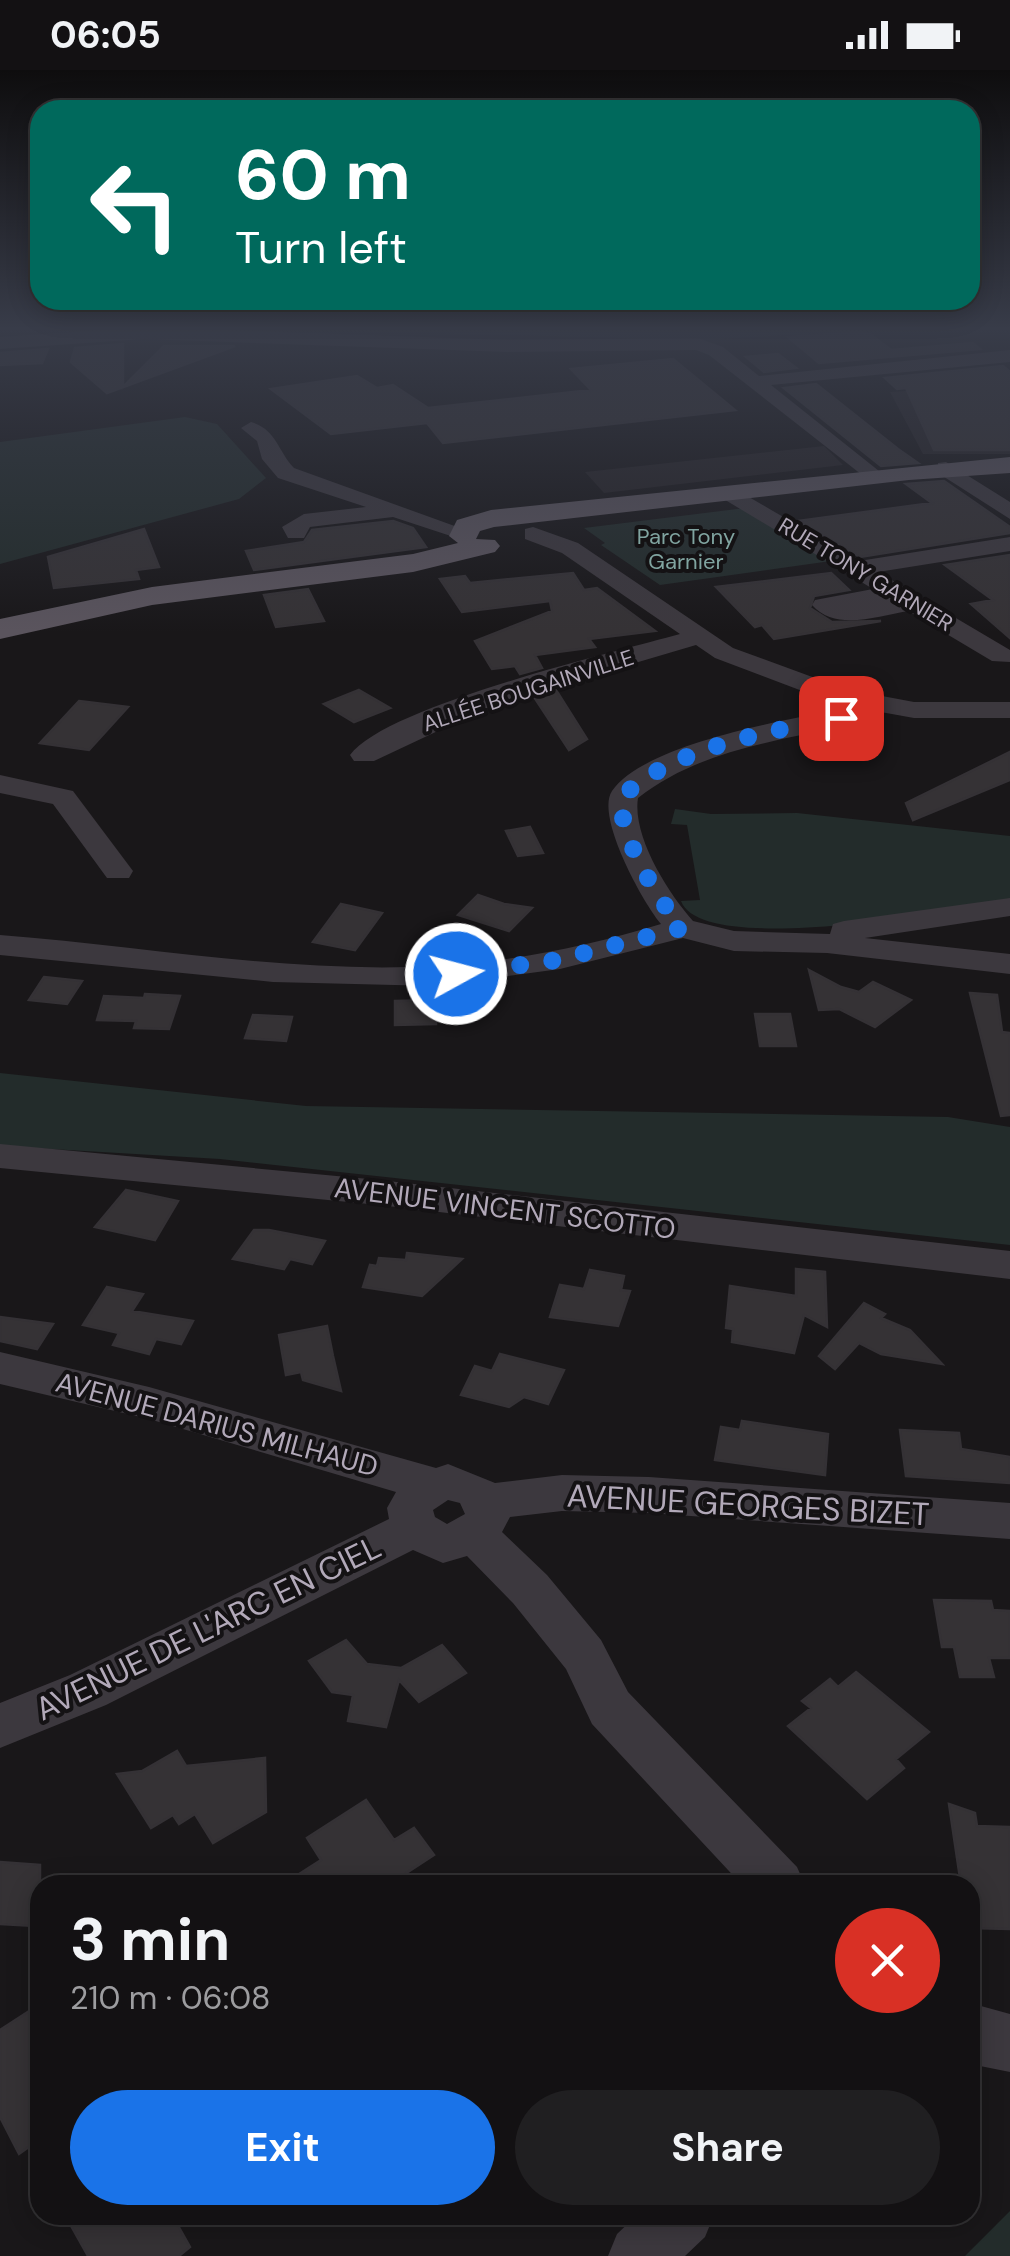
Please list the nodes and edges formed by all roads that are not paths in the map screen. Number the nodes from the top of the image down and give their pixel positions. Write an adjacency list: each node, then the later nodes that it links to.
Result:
1 (250, 428): 7 (street)
2 (814, 428): 5 (street)
3 (1010, 465): 4 (main road)
4 (946, 468): 5 (main road); 8 (street)
5 (870, 476): 6 (main road)
6 (730, 493): 9 (main road); 13 (street, RUE TONY GARNIER)
7 (393, 511): 10 (street); 11 (street)
8 (1010, 512)
9 (528, 528): 11 (main road); 15 (street)
10 (296, 533)
11 (469, 534): 14 (main road)
12 (1010, 544): 13 (street)
13 (859, 568): 16 (street, RUE TONY GARNIER)
14 (0, 629)
15 (698, 638): 17 (street); 19 (street, ALLÉE BOUGAINVILLE)
16 (1001, 656)
17 (840, 707): 18 (street); 25 (street)
18 (1010, 710)
19 (364, 755)
20 (0, 762): 22 (street)
21 (0, 784): 22 (street)
22 (55, 794): 23 (street)
23 (118, 871)
24 (1010, 907): 26 (street)
25 (682, 928): 26 (street); 27 (street)
26 (785, 942): 28 (street)
27 (0, 945)
28 (1010, 964)
29 (0, 1156): 30 (street, AVENUE VINCENT SCOTTO)
30 (1010, 1265)
31 (0, 1368): 32 (street, AVENUE DARIUS MILHAUD)
32 (424, 1506): 33 (street); 33 (street, AVENUE GEORGES BIZET); 35 (street, AVENUE DE L'ARC EN CIEL)
33 (481, 1518): 34 (street, AVENUE GEORGES BIZET); 36 (street)
34 (1010, 1521)
35 (0, 1726)
36 (769, 1875)
37 (980, 2038): 38 (street)
38 (1010, 2043)
39 (673, 2225): 40 (street)
40 (639, 2256)

